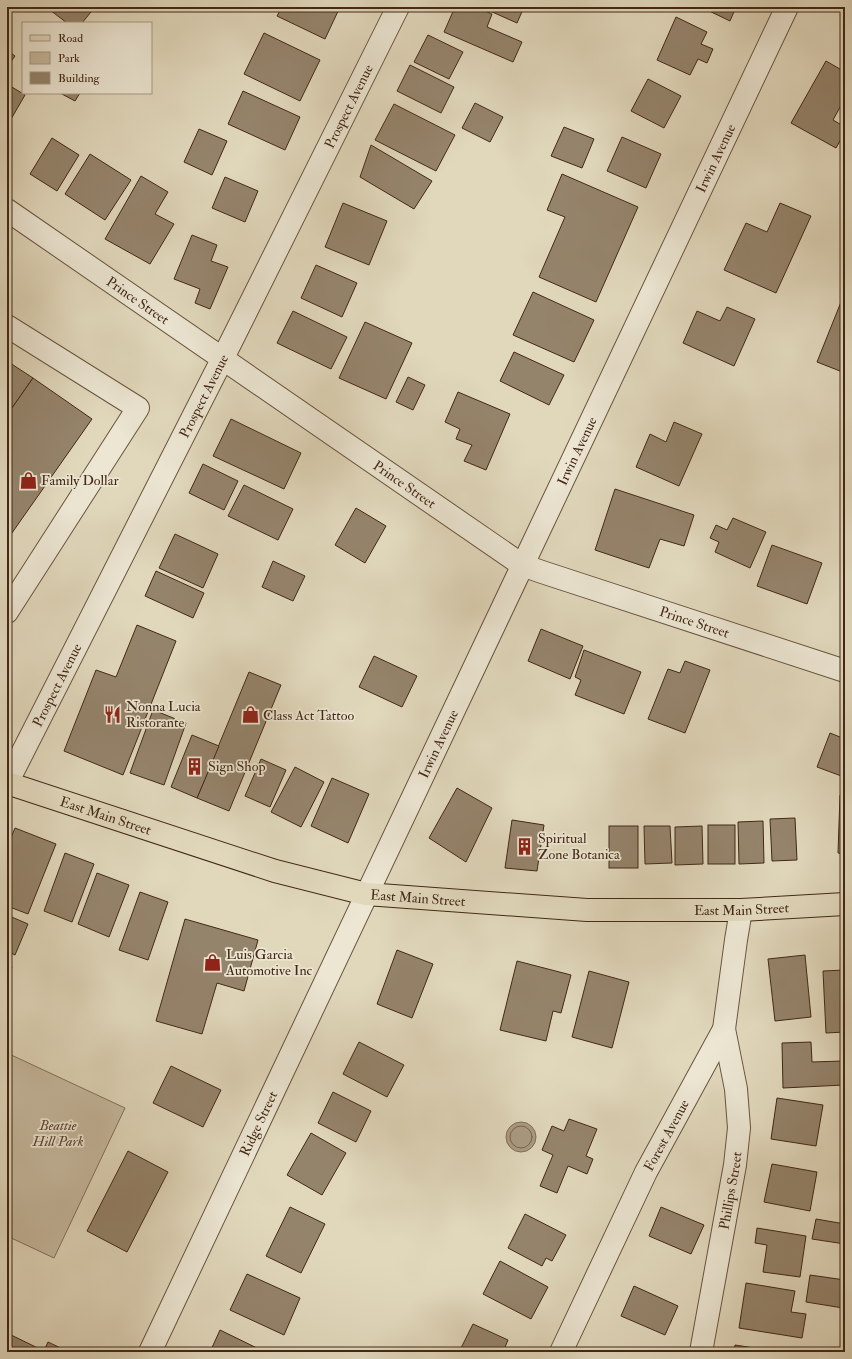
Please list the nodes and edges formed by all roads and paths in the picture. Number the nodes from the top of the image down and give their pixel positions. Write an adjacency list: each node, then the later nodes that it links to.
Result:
1 (398, 7): 5 (street, Prospect Avenue)
2 (787, 7): 6 (street, Irwin Avenue)
3 (7, 210): 5 (street, Prince Street)
4 (7, 326): 7 (street)
5 (223, 359): 6 (street, Prince Street); 9 (street, Prospect Avenue)
6 (522, 565): 8 (street, Prince Street); 10 (street, Irwin Avenue)
7 (7, 612)
8 (845, 671)
9 (7, 783): 10 (main road, East Main Street)
10 (366, 894): 12 (main road, East Main Street); 14 (street, Ridge Street)
11 (845, 904): 12 (main road, East Main Street)
12 (741, 910): 13 (street, Forest Avenue)
13 (724, 1029): 15 (street, Forest Avenue); 16 (street, Phillips Street)
14 (150, 1352)
15 (561, 1352)
16 (701, 1352)

